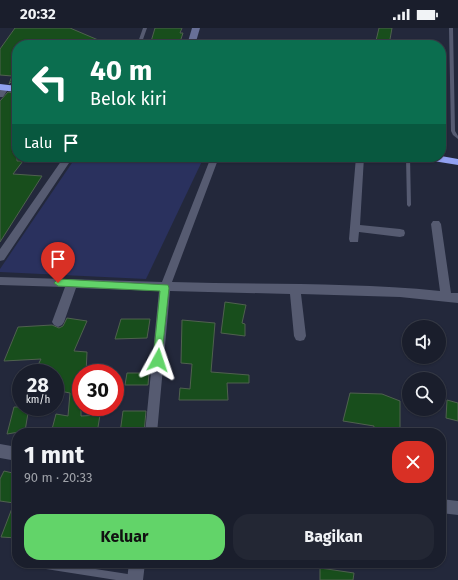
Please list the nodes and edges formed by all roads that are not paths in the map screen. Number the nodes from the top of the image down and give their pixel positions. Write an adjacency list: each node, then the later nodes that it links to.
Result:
1 (145, 28): 4 (lane)
2 (196, 28): 5 (street)
3 (451, 28): 6 (lane)
4 (141, 40)
5 (193, 40)
6 (458, 138)
7 (446, 160): 12 (highway)
8 (66, 162): 18 (street)
9 (212, 162): 21 (street)
10 (360, 162): 15 (street)
11 (408, 162): 13 (lane)
12 (458, 162)
13 (410, 205)
14 (436, 224): 23 (street)
15 (355, 228): 16 (street); 17 (street)
16 (400, 233)
17 (354, 239)
18 (0, 257)
19 (0, 281): 20 (street)
20 (72, 283): 21 (street); 25 (street)
21 (164, 288): 22 (street); 27 (street)
22 (295, 288): 23 (street); 26 (street)
23 (446, 297): 24 (street)
24 (458, 298)
25 (58, 322)
26 (300, 336)
27 (151, 428)
28 (0, 451): 29 (street)
29 (12, 453)
30 (446, 507): 31 (street)
31 (458, 508)
32 (64, 568): 34 (lane)
33 (137, 568): 34 (street)
34 (136, 580)

